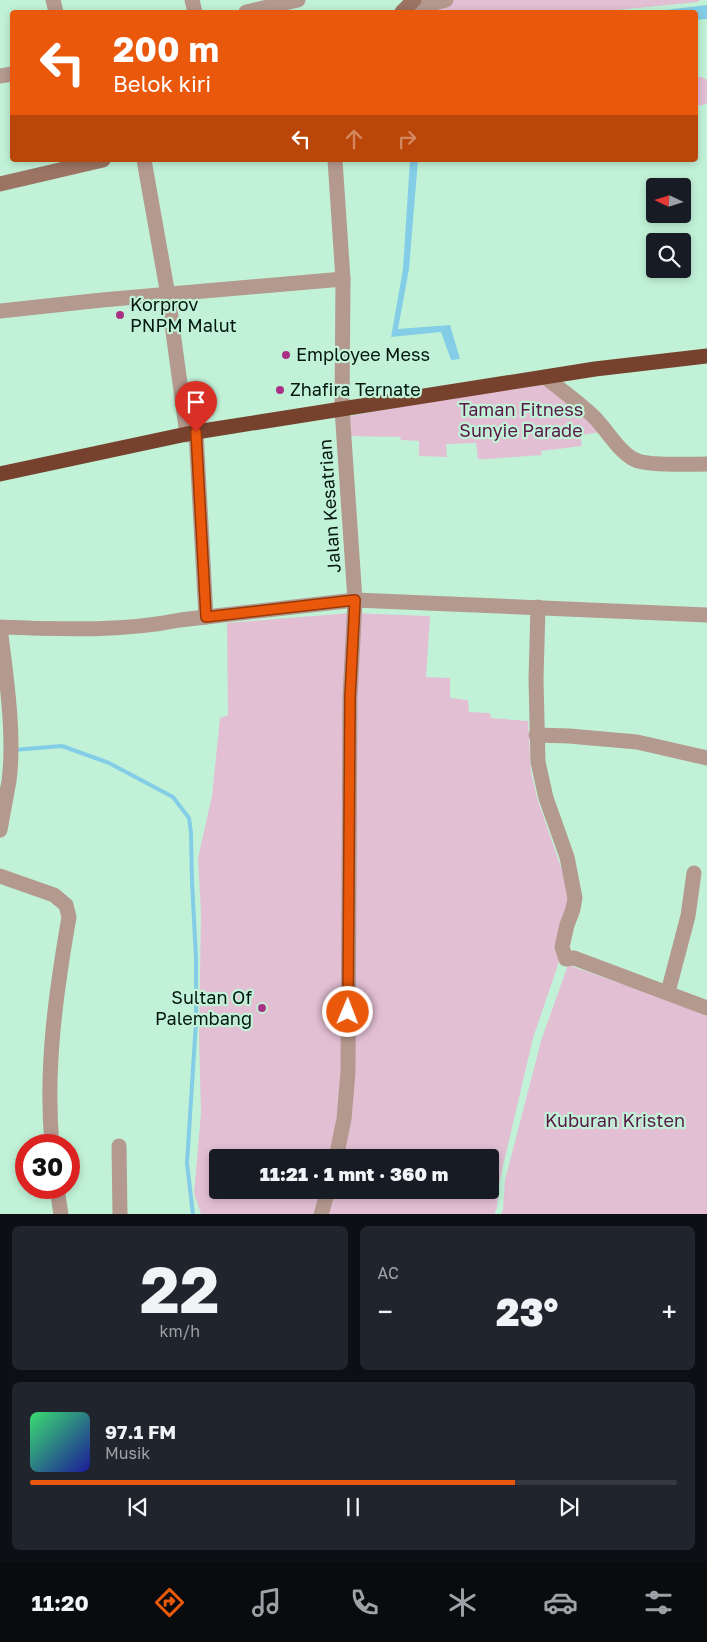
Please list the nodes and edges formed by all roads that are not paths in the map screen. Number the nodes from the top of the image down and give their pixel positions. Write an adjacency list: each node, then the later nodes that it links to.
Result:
1 (298, 0): 4 (street)
2 (414, 0): 5 (street)
3 (446, 0): 6 (street)
4 (255, 10)
5 (404, 10)
6 (409, 10)
7 (94, 162): 10 (street)
8 (144, 162): 12 (street)
9 (335, 162): 11 (street, Jalan Kesatrian)
10 (0, 184)
11 (343, 279): 12 (street); 16 (street, Jalan Kesatrian)
12 (168, 295): 13 (street); 17 (street)
13 (0, 311)
14 (707, 356): 15 (highway)
15 (545, 377): 16 (highway); 18 (street)
16 (342, 409): 17 (highway); 20 (street, Jalan Kesatrian)
17 (192, 433): 19 (highway); 23 (street)
18 (707, 464)
19 (0, 474)
20 (355, 600): 21 (street); 23 (street); 35 (street, Jalan Kesatrian)
21 (538, 607): 22 (street); 25 (street)
22 (707, 615)
23 (206, 617): 24 (street)
24 (0, 628): 27 (street)
25 (536, 735): 26 (street); 31 (street)
26 (707, 758)
27 (4, 787): 28 (street)
28 (0, 830)
29 (694, 873): 31 (street)
30 (0, 876): 33 (street)
31 (668, 992): 32 (street)
32 (707, 1008)
33 (51, 1134)
34 (120, 1146): 39 (street)
35 (338, 1149)
36 (59, 1199): 38 (street)
37 (325, 1199): 40 (street)
38 (61, 1214)
39 (120, 1214)
40 (321, 1214)

